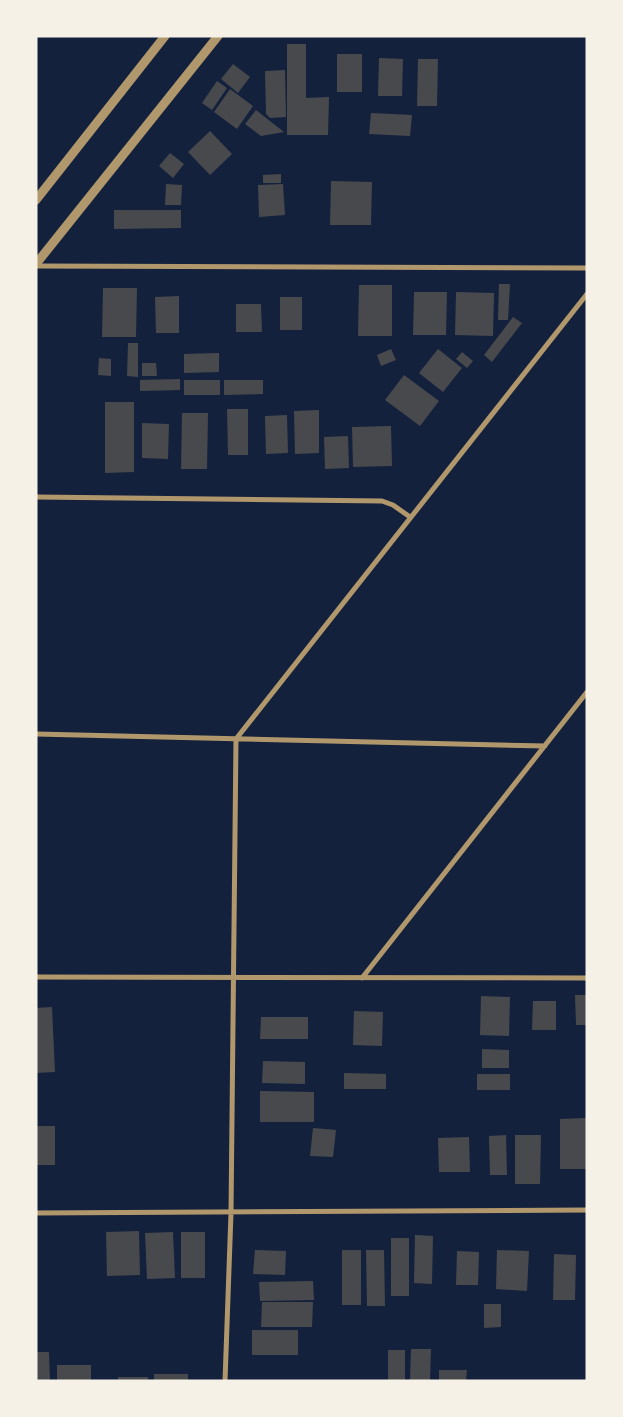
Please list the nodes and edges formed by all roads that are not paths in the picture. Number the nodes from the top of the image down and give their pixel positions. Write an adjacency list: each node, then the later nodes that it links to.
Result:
1 (165, 36): 3 (street)
2 (218, 36): 4 (street)
3 (36, 200)
4 (36, 265): 5 (street)
5 (587, 268)
6 (587, 294): 8 (street)
7 (36, 497): 8 (street)
8 (410, 517): 11 (street)
9 (587, 692): 12 (street)
10 (36, 734): 11 (street)
11 (236, 739): 12 (street); 14 (street)
12 (545, 746): 15 (street)
13 (36, 977): 14 (street)
14 (234, 977): 15 (street); 19 (street)
15 (362, 978): 16 (street)
16 (587, 978)
17 (587, 1210): 19 (street)
18 (36, 1212): 19 (street)
19 (231, 1213): 20 (street)
20 (225, 1381)

